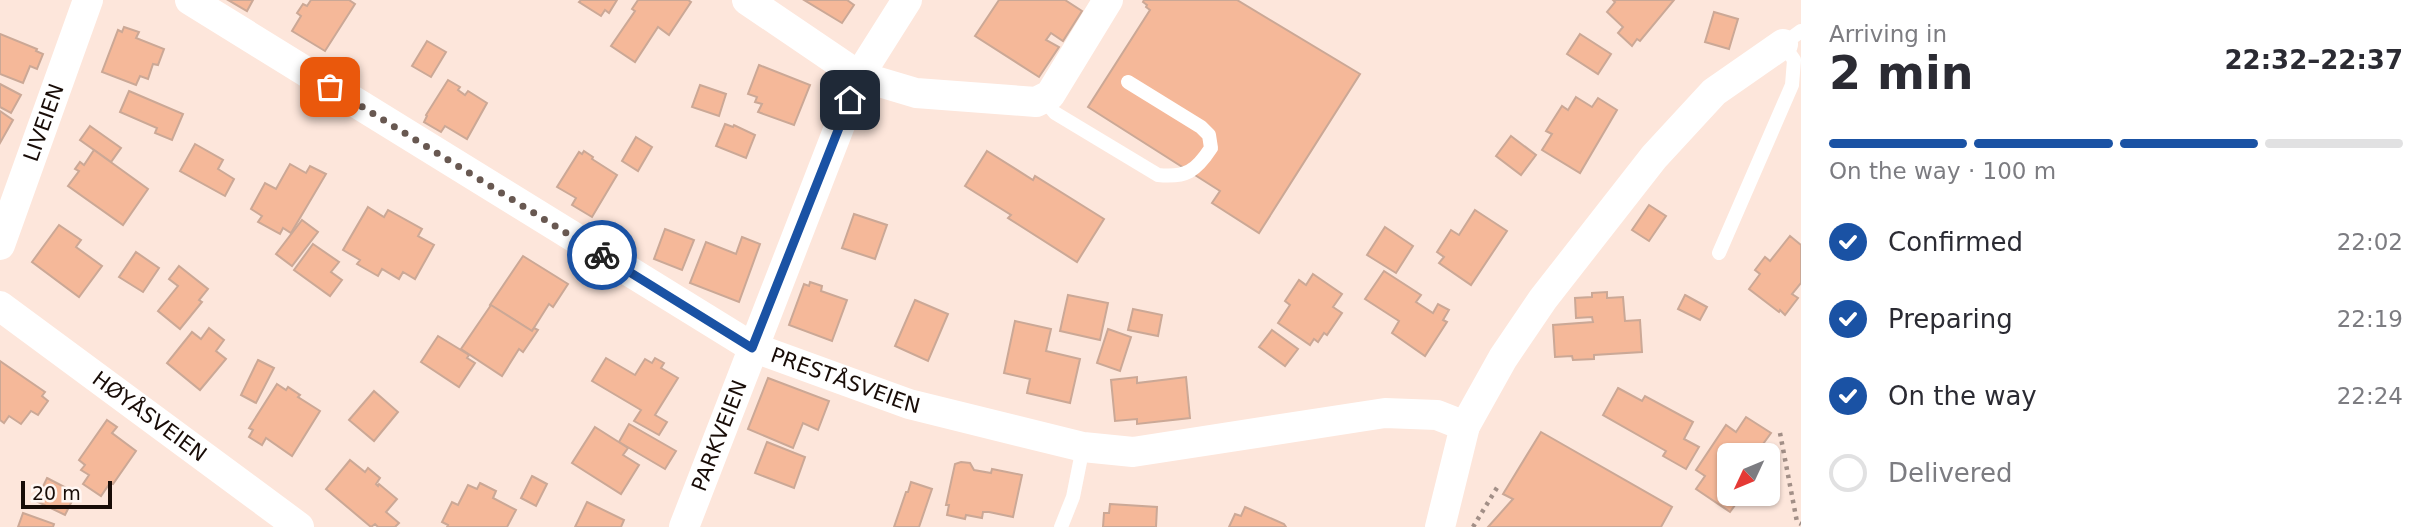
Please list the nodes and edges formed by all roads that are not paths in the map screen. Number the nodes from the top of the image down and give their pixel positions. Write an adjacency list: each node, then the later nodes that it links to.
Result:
1 (88, 0): 10 (street, LIVEIEN)
2 (190, 0): 13 (street, PRESTÅSVEIEN)
3 (747, 0): 7 (street)
4 (907, 0): 7 (street, PARKVEIEN)
5 (1108, 0): 9 (street)
6 (1792, 37): 11 (lane); 14 (street)
7 (859, 76): 9 (street); 13 (street, PARKVEIEN)
8 (1128, 82): 9 (lane)
9 (1044, 100)
10 (0, 245)
11 (1719, 253)
12 (0, 306): 16 (street, HØYÅSVEIEN)
13 (752, 348): 15 (street, PRESTÅSVEIEN); 17 (street, PARKVEIEN)
14 (1465, 426): 15 (street, PRESTÅSVEIEN); 19 (street)
15 (1083, 447): 18 (lane)
16 (299, 527)
17 (684, 527)
18 (1061, 527)
19 (1440, 527)

